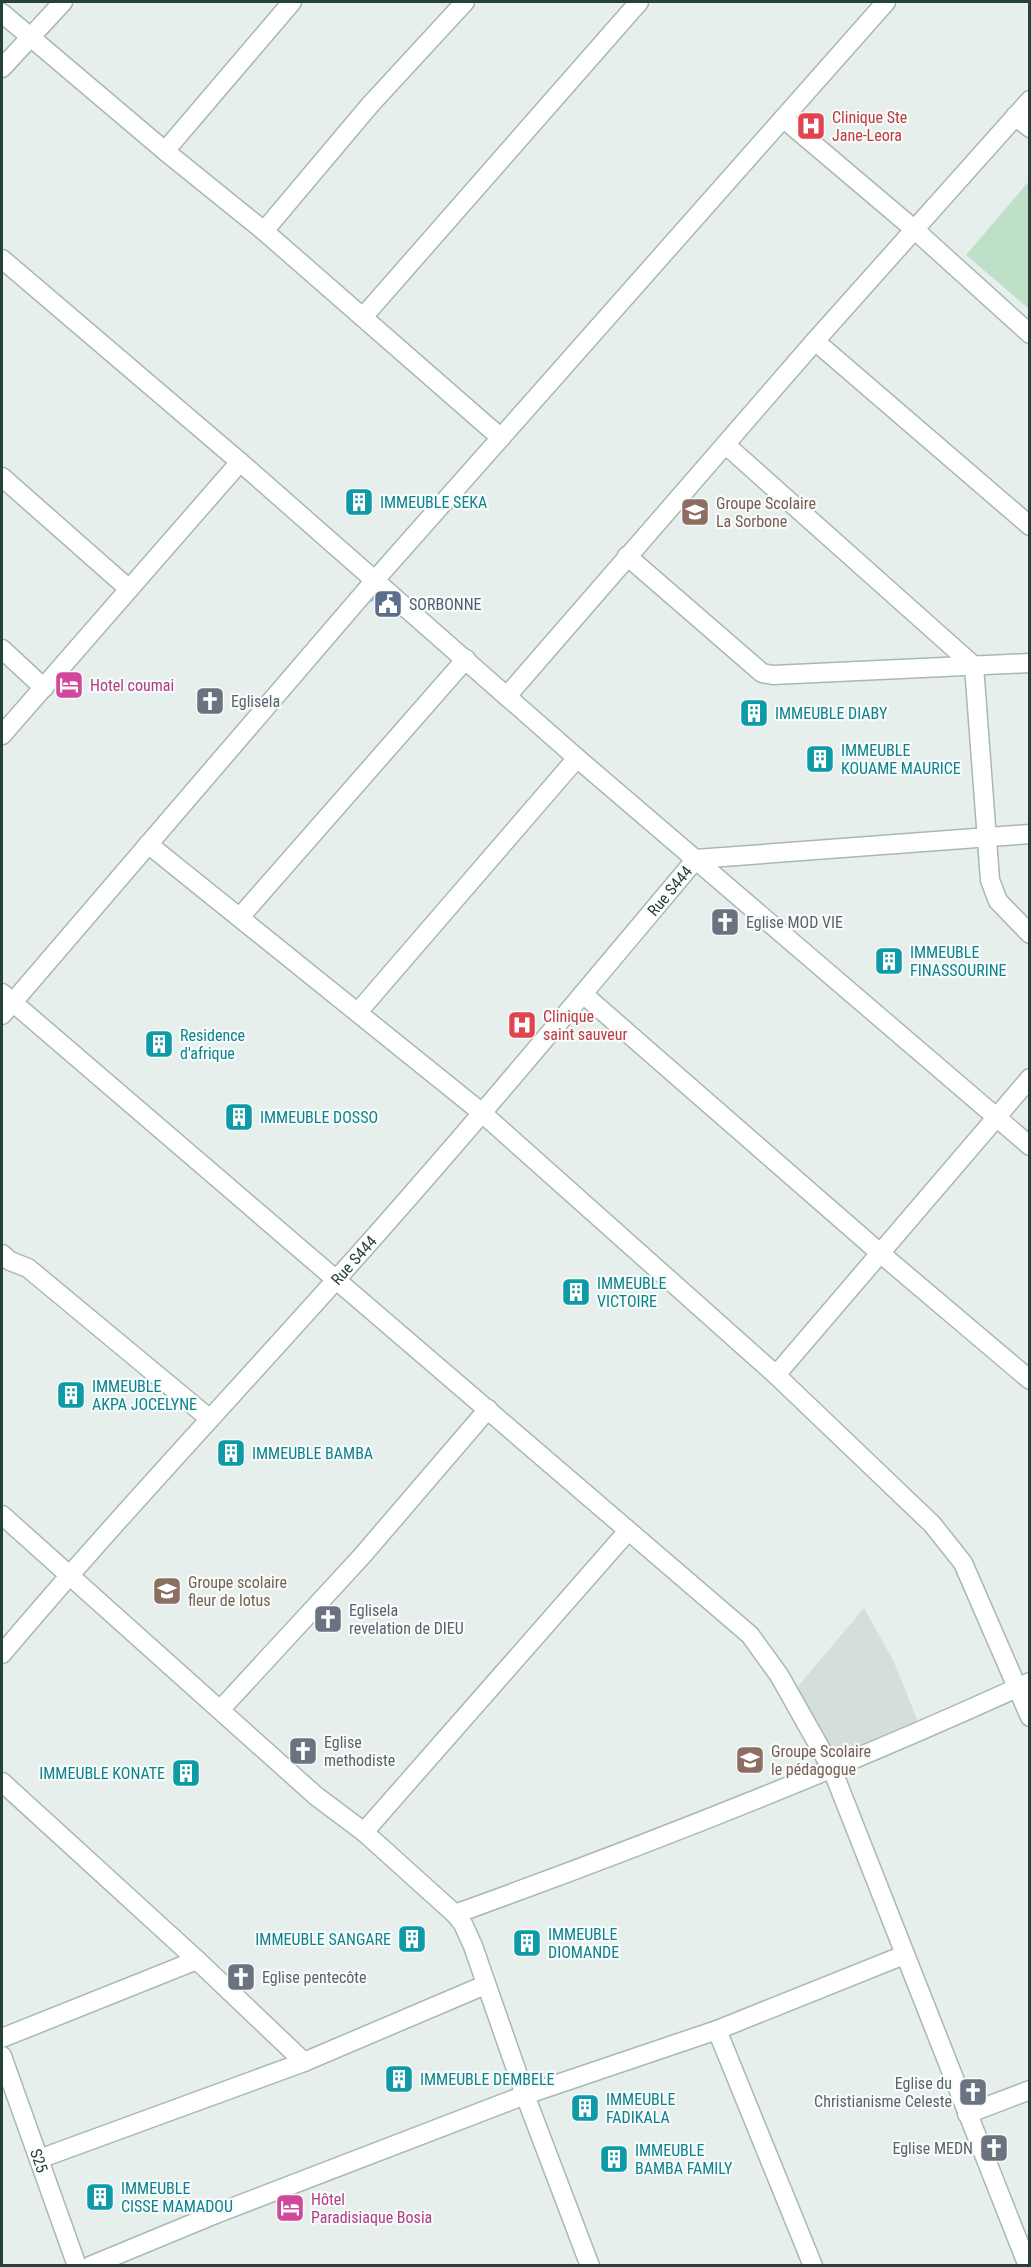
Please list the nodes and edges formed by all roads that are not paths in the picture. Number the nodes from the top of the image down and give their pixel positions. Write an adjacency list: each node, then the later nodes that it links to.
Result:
1 (63, 2): 7 (street)
2 (292, 2): 12 (street)
3 (465, 2): 14 (street)
4 (639, 2): 16 (street)
5 (886, 2): 10 (street)
6 (2, 13): 7 (street)
7 (31, 39): 8 (street); 12 (street)
8 (2, 68)
9 (1029, 100): 11 (street)
10 (784, 119): 13 (street); 19 (street)
11 (1022, 122): 13 (street)
12 (165, 151): 14 (street)
13 (915, 230): 17 (street); 18 (street)
14 (264, 231): 16 (street)
15 (2, 260): 21 (street)
16 (363, 316): 19 (street)
17 (1029, 334)
18 (815, 341): 20 (street); 23 (street)
19 (501, 438): 25 (street)
20 (726, 444): 24 (street); 30 (street)
21 (240, 462): 25 (street); 26 (street)
22 (2, 477): 26 (street)
23 (1029, 526)
24 (627, 556): 30 (street); 32 (street)
25 (375, 580): 28 (street); 37 (street)
26 (129, 589): 31 (street)
27 (2, 649): 31 (street)
28 (466, 659): 32 (street); 39 (street)
29 (1029, 663): 30 (street)
30 (974, 666): 36 (street)
31 (44, 688): 33 (street)
32 (507, 696): 34 (street)
33 (2, 735)
34 (577, 758): 38 (street); 43 (street)
35 (1029, 834): 36 (street)
36 (988, 838): 38 (street); 40 (street)
37 (148, 844): 39 (street); 42 (street)
38 (696, 859): 41 (street, Rue S444); 46 (street)
39 (240, 917): 43 (street)
40 (1029, 934)
41 (583, 994): 45 (street, Rue S444); 48 (street)
42 (5, 1004): 50 (street)
43 (358, 1012): 45 (street)
44 (1029, 1078): 46 (street)
45 (481, 1112): 50 (street, Rue S444); 51 (street)
46 (996, 1117): 47 (street); 48 (street)
47 (1029, 1146)
48 (880, 1253): 51 (street); 52 (street)
49 (2, 1254): 54 (street)
50 (335, 1281): 53 (street); 54 (street, Rue S444)
51 (776, 1375): 59 (street)
52 (1029, 1380)
53 (488, 1409): 56 (street); 60 (street)
54 (210, 1419): 57 (street, Rue S444)
55 (2, 1515): 57 (street)
56 (628, 1531): 62 (street); 64 (street)
57 (68, 1575): 58 (street, Rue S444); 60 (street)
58 (2, 1654)
59 (1024, 1685): 61 (street); 62 (street)
60 (220, 1710): 64 (street)
61 (1029, 1717)
62 (832, 1769): 65 (street); 66 (street)
63 (2, 1782): 67 (street)
64 (364, 1832): 65 (street)
65 (455, 1914): 68 (street)
66 (904, 1955): 69 (street); 75 (street)
67 (197, 1959): 70 (street); 72 (street)
68 (485, 1985): 72 (street); 74 (street)
69 (717, 2030): 74 (street); 80 (street)
70 (2, 2038)
71 (2, 2056): 76 (street, S25)
72 (304, 2062): 76 (street)
73 (1029, 2090): 75 (street)
74 (525, 2095): 78 (street); 79 (street)
75 (966, 2114): 81 (street)
76 (39, 2159): 77 (street, S25)
77 (77, 2265)
78 (90, 2265)
79 (590, 2265)
80 (813, 2265)
81 (1028, 2265)

